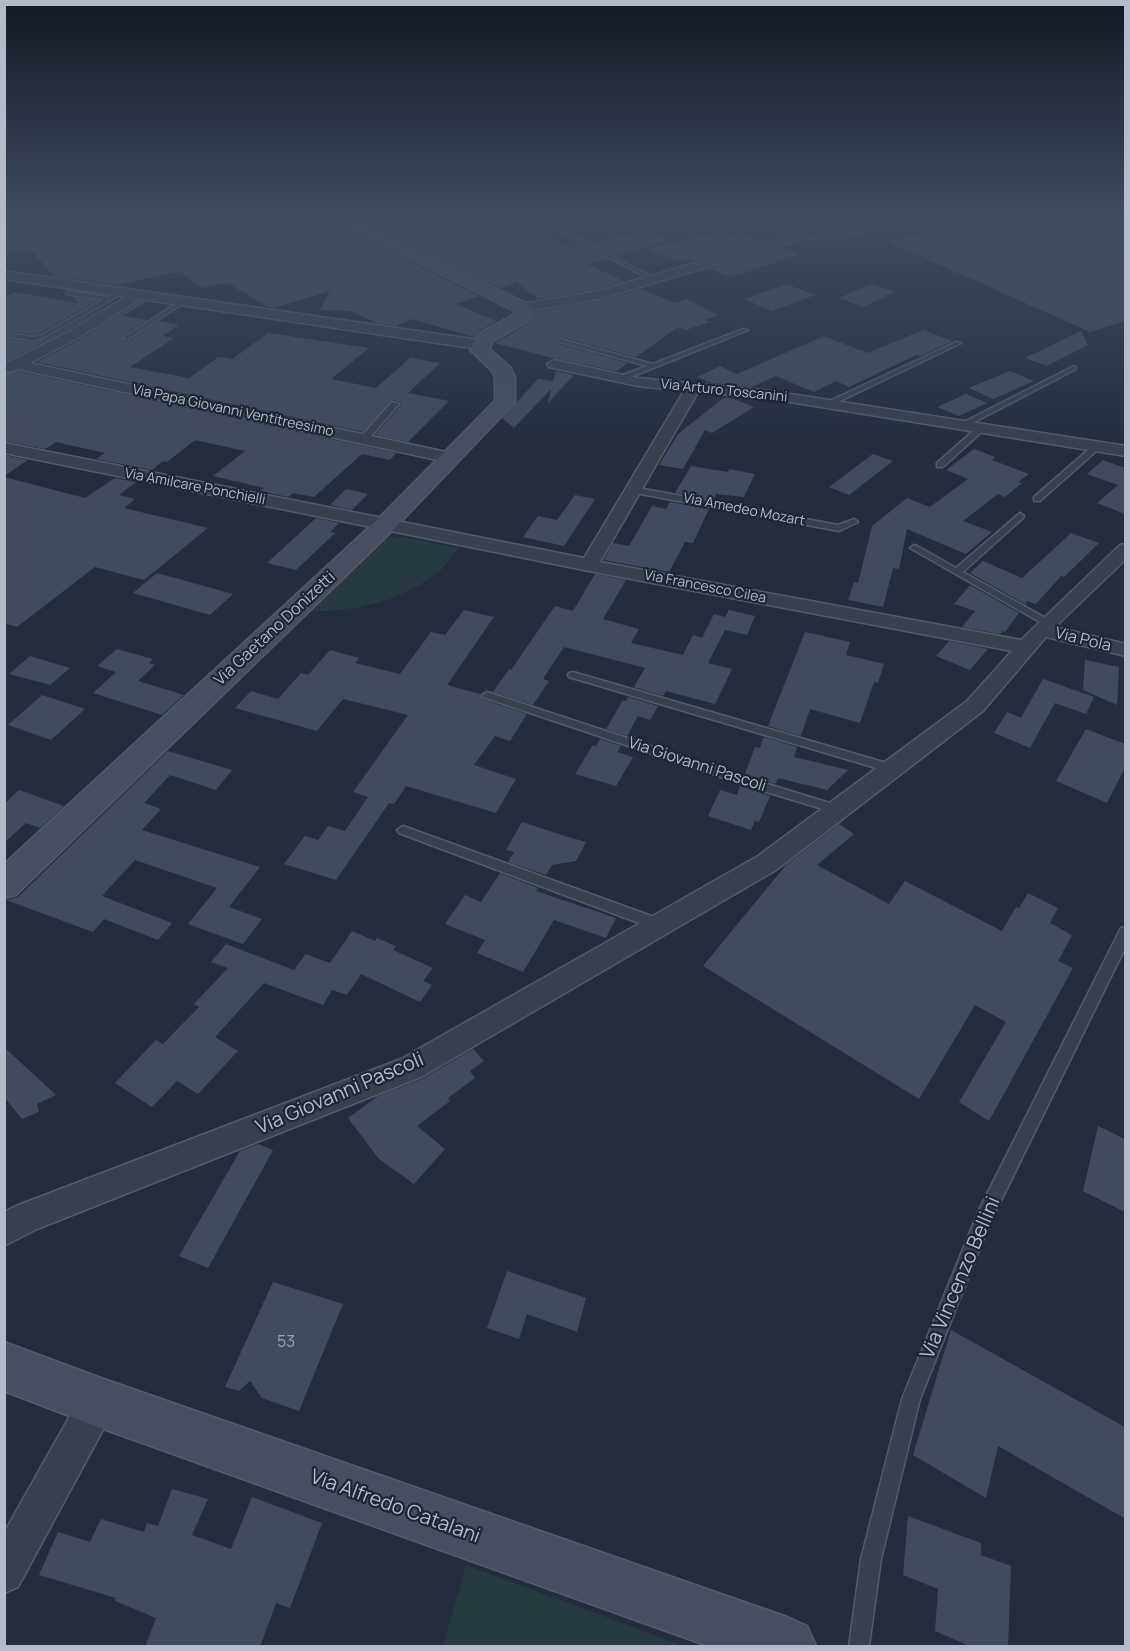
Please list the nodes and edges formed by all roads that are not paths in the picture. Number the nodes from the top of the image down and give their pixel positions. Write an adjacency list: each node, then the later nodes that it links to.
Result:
1 (93, 295): 7 (lane)
2 (110, 295): 7 (street)
3 (136, 295): 7 (street)
4 (137, 295): 8 (street); 18 (street)
5 (496, 295): 9 (street)
6 (599, 295): 9 (street)
7 (115, 296): 11 (lane)
8 (182, 302): 12 (lane); 15 (street)
9 (522, 308): 15 (street)
10 (745, 330): 17 (lane, Via Arturo Toscanini)
11 (14, 336)
12 (126, 338)
13 (560, 341): 17 (lane)
14 (958, 343): 23 (lane)
15 (485, 351): 30 (street, Via Gaetano Donizetti)
16 (554, 364): 20 (street, Via Arturo Toscanini)
17 (654, 366): 20 (lane, Via Arturo Toscanini)
18 (10, 367): 26 (street, Via Papa Giovanni Ventitreesimo)
19 (1074, 368): 24 (lane)
20 (621, 379): 21 (street, Via Arturo Toscanini)
21 (693, 388): 23 (street, Via Arturo Toscanini); 32 (street)
22 (394, 404): 26 (lane)
23 (827, 404): 24 (street, Via Arturo Toscanini)
24 (962, 425): 25 (street, Via Arturo Toscanini)
25 (982, 428): 27 (street, Via Arturo Toscanini); 31 (lane)
26 (363, 440): 30 (street, Via Papa Giovanni Ventitreesimo)
27 (1098, 446): 29 (street, Via Arturo Toscanini); 33 (lane)
28 (4, 448): 36 (street, Via Amilcare Ponchielli)
29 (1125, 451)
30 (451, 458): 36 (street, Via Gaetano Donizetti)
31 (940, 465)
32 (633, 490): 35 (lane, Via Amedeo Mozart); 39 (street)
33 (1037, 499)
34 (1020, 516): 40 (lane)
35 (854, 522)
36 (385, 525): 39 (street, Via Francesco Cilea); 48 (street, Via Gaetano Donizetti)
37 (914, 548): 40 (lane)
38 (1125, 549): 41 (street, Via Giovanni Pascoli)
39 (589, 565): 41 (street, Via Francesco Cilea)
40 (957, 572): 41 (lane)
41 (1038, 633): 42 (street, Via Pola); 45 (street, Via Giovanni Pascoli)
42 (1125, 650)
43 (573, 675): 45 (lane)
44 (487, 695): 46 (lane, Via Giovanni Pascoli)
45 (894, 769): 46 (street, Via Giovanni Pascoli)
46 (839, 810): 49 (street, Via Giovanni Pascoli)
47 (403, 830): 49 (lane)
48 (4, 885)
49 (660, 925): 51 (street, Via Giovanni Pascoli)
50 (1125, 932): 56 (lane, Via Vincenzo Bellini)
51 (4, 1230)
52 (4, 1366): 53 (street, Via Alfredo Catalani)
53 (99, 1402): 54 (street); 55 (street, Via Alfredo Catalani)
54 (4, 1573)
55 (787, 1647)
56 (859, 1647)

